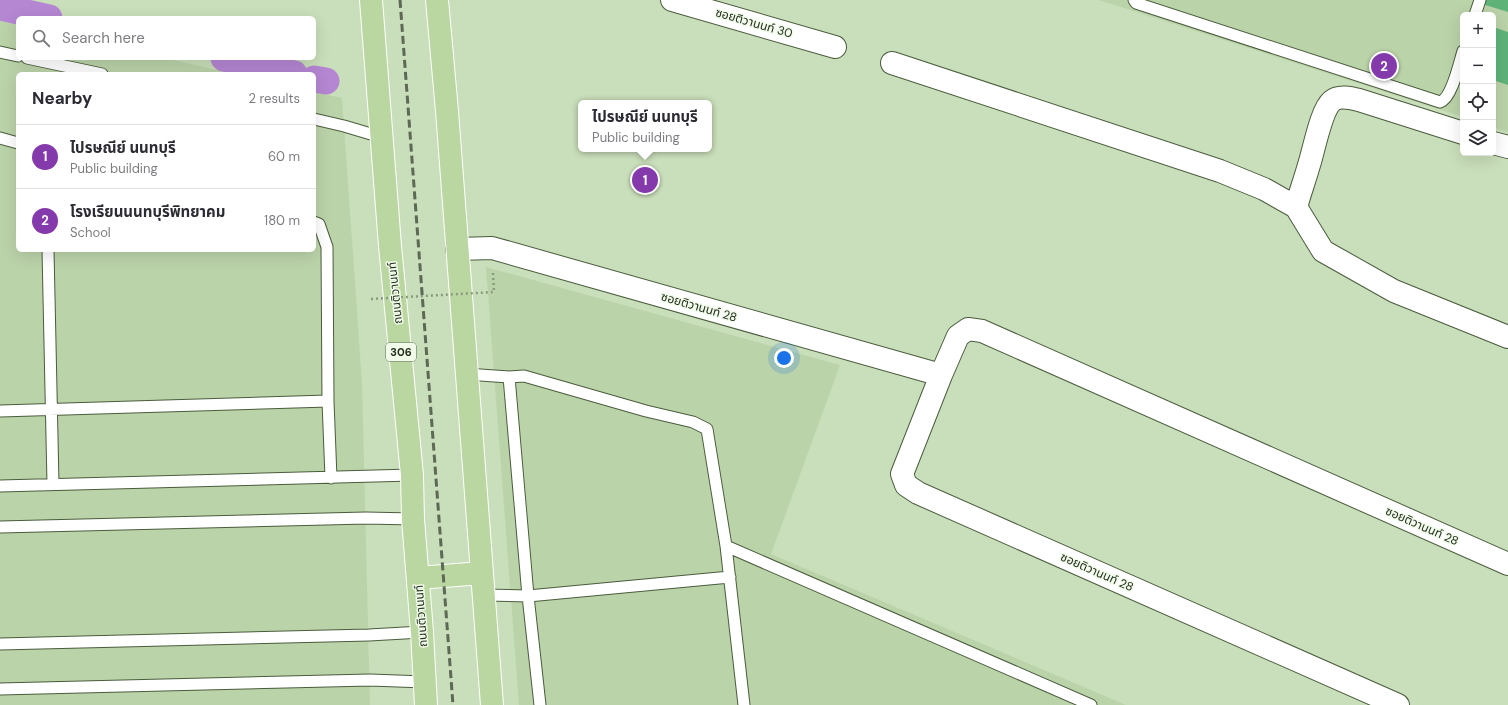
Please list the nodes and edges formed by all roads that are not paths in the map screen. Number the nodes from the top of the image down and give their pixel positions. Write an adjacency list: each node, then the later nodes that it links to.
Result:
1 (371, 0): 16 (main road, ถนนติวานนท์ / 306)
2 (437, 0): 23 (main road)
3 (672, 0): 7 (street, ซอยติวานนท์ 30)
4 (1134, 0): 11 (lane)
5 (1480, 0): 6 (lane)
6 (1476, 12)
7 (835, 47)
8 (0, 52): 9 (lane)
9 (16, 56)
10 (36, 60): 13 (lane)
11 (1460, 61)
12 (892, 63): 21 (street)
13 (92, 72)
14 (316, 119): 16 (lane)
15 (1460, 132): 21 (street)
16 (381, 137): 32 (main road, ถนนติวานนท์ / 306)
17 (0, 138): 18 (lane)
18 (16, 142)
19 (1496, 144): 20 (street)
20 (1508, 148)
21 (1296, 207): 25 (street)
22 (316, 223): 29 (lane)
23 (457, 249): 26 (main road); 27 (street, ซอยติวานนท์ 28)
24 (48, 252): 30 (lane)
25 (1508, 338)
26 (466, 374): 28 (lane); 40 (main road)
27 (940, 375): 39 (street, ซอยติวานนท์ 28); 54 (street, ซอยติวานนท์ 28)
28 (509, 377): 38 (lane); 44 (lane)
29 (328, 401): 30 (lane); 33 (lane)
30 (52, 409): 31 (lane); 34 (lane)
31 (0, 411)
32 (412, 475): 33 (lane); 36 (main road, ถนนติวานนท์ / 306)
33 (331, 478): 34 (lane)
34 (53, 484): 35 (lane)
35 (0, 486)
36 (413, 519): 37 (lane); 42 (main road, ถนนติวานนท์ / 306)
37 (0, 527)
38 (726, 546): 41 (lane); 53 (lane)
39 (1508, 564)
40 (482, 572): 42 (main road); 43 (main road)
41 (730, 577): 44 (lane); 52 (lane)
42 (418, 578): 45 (main road, ถนนติวานนท์ / 306)
43 (483, 595): 44 (lane); 50 (main road)
44 (528, 596): 51 (lane)
45 (422, 632): 46 (lane); 47 (main road, ถนนติวานนท์ / 306)
46 (0, 644)
47 (425, 682): 48 (lane); 49 (main road, ถนนติวานนท์ / 306)
48 (0, 689)
49 (426, 705)
50 (492, 705)
51 (540, 705)
52 (744, 705)
53 (1091, 705)
54 (1398, 705)

